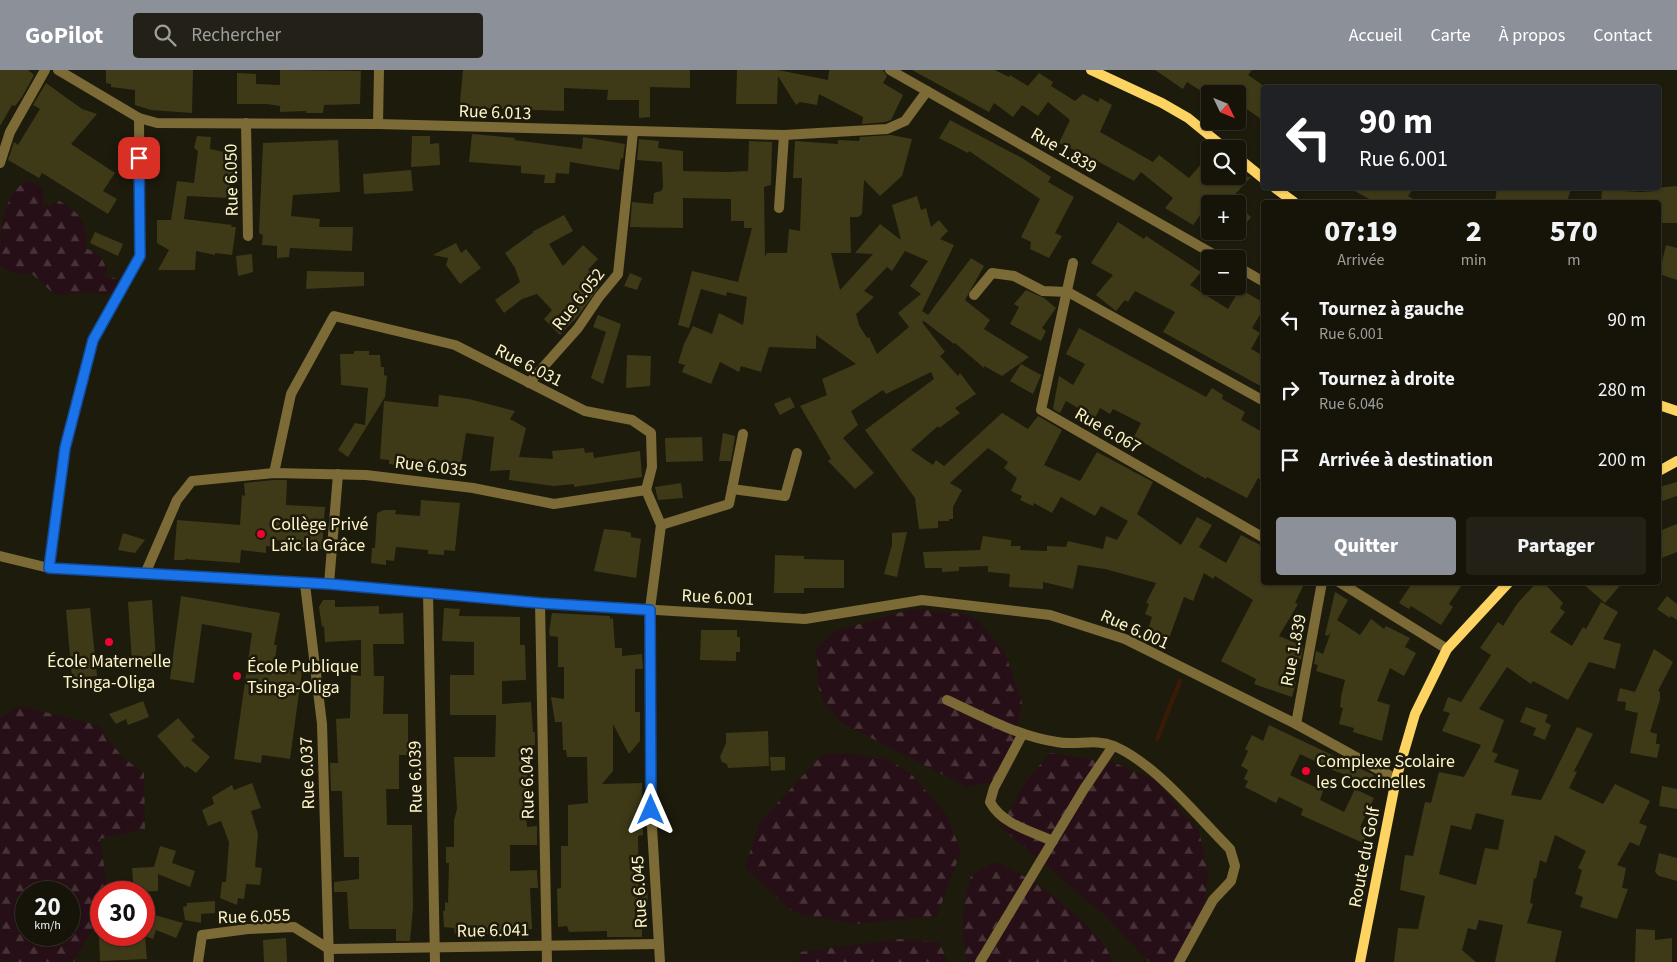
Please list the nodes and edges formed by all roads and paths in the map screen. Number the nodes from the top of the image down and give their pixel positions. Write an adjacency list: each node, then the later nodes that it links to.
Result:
1 (45, 70): 13 (street)
2 (58, 70): 7 (street, Rue 6.013)
3 (379, 70): 9 (street)
4 (890, 70): 6 (street, Rue 1.839)
5 (1091, 70): 12 (main road)
6 (927, 91): 11 (street, Rue 6.013); 20 (street, Rue 1.839)
7 (139, 118): 8 (street, Rue 6.013); 41 (street)
8 (246, 123): 9 (street, Rue 6.013); 19 (street, Rue 6.050)
9 (378, 124): 10 (street, Rue 6.013)
10 (633, 132): 11 (street, Rue 6.013); 26 (street, Rue 6.052)
11 (784, 134): 18 (street)
12 (1215, 140)
13 (0, 162)
14 (1246, 164): 15 (main road)
15 (1261, 177)
16 (1278, 190): 17 (main road)
17 (1291, 200)
18 (779, 208)
19 (248, 236)
20 (1206, 250)
21 (1073, 263): 24 (street, Rue 6.067)
22 (1246, 272): 23 (street)
23 (1261, 280)
24 (1068, 292): 25 (street); 27 (street); 39 (street, Rue 6.067)
25 (974, 295)
26 (529, 383): 34 (street, Rue 6.031); 37 (street, Rue 6.031)
27 (1261, 399)
28 (1661, 406): 29 (main road)
29 (1677, 411)
30 (743, 434): 36 (street)
31 (797, 453): 36 (street)
32 (1677, 461): 33 (main road)
33 (1661, 470)
34 (274, 473): 35 (street, Rue 6.035); 42 (street, Rue 6.035)
35 (338, 474): 37 (street, Rue 6.035); 44 (street)
36 (732, 489): 38 (street)
37 (646, 490): 38 (street)
38 (661, 525): 50 (street)
39 (1261, 536)
40 (0, 556): 41 (street, Rue 6.001)
41 (49, 568): 42 (street, Rue 6.001)
42 (144, 574): 43 (street, Rue 6.001)
43 (304, 584): 44 (street, Rue 6.001); 61 (street, Rue 6.037)
44 (329, 584): 48 (street, Rue 6.001)
45 (1321, 585): 53 (street, Rue 1.839)
46 (1344, 585): 51 (street)
47 (1506, 585): 51 (main road, Route du Golf)
48 (428, 592): 49 (street, Rue 6.001); 60 (street, Rue 6.039)
49 (540, 603): 50 (street, Rue 6.001); 59 (street, Rue 6.043)
50 (650, 610): 53 (street, Rue 6.001); 58 (street, Rue 6.045)
51 (1447, 649): 56 (main road, Route du Golf)
52 (947, 700): 54 (street)
53 (1296, 724): 56 (street, Rue 6.001)
54 (1022, 735): 55 (street); 57 (street)
55 (1113, 746): 57 (street); 68 (street)
56 (1396, 779): 69 (main road, Route du Golf)
57 (1053, 841): 67 (street)
58 (658, 944): 59 (street, Rue 6.041); 66 (street, Rue 6.045)
59 (547, 946): 60 (street, Rue 6.041); 65 (street, Rue 6.043)
60 (434, 947): 61 (street, Rue 6.041); 64 (street, Rue 6.039)
61 (328, 949): 62 (street, Rue 6.055); 63 (street, Rue 6.037)
62 (198, 962)
63 (329, 962)
64 (435, 962)
65 (547, 962)
66 (660, 962)
67 (980, 962)
68 (1179, 962)
69 (1360, 962)

